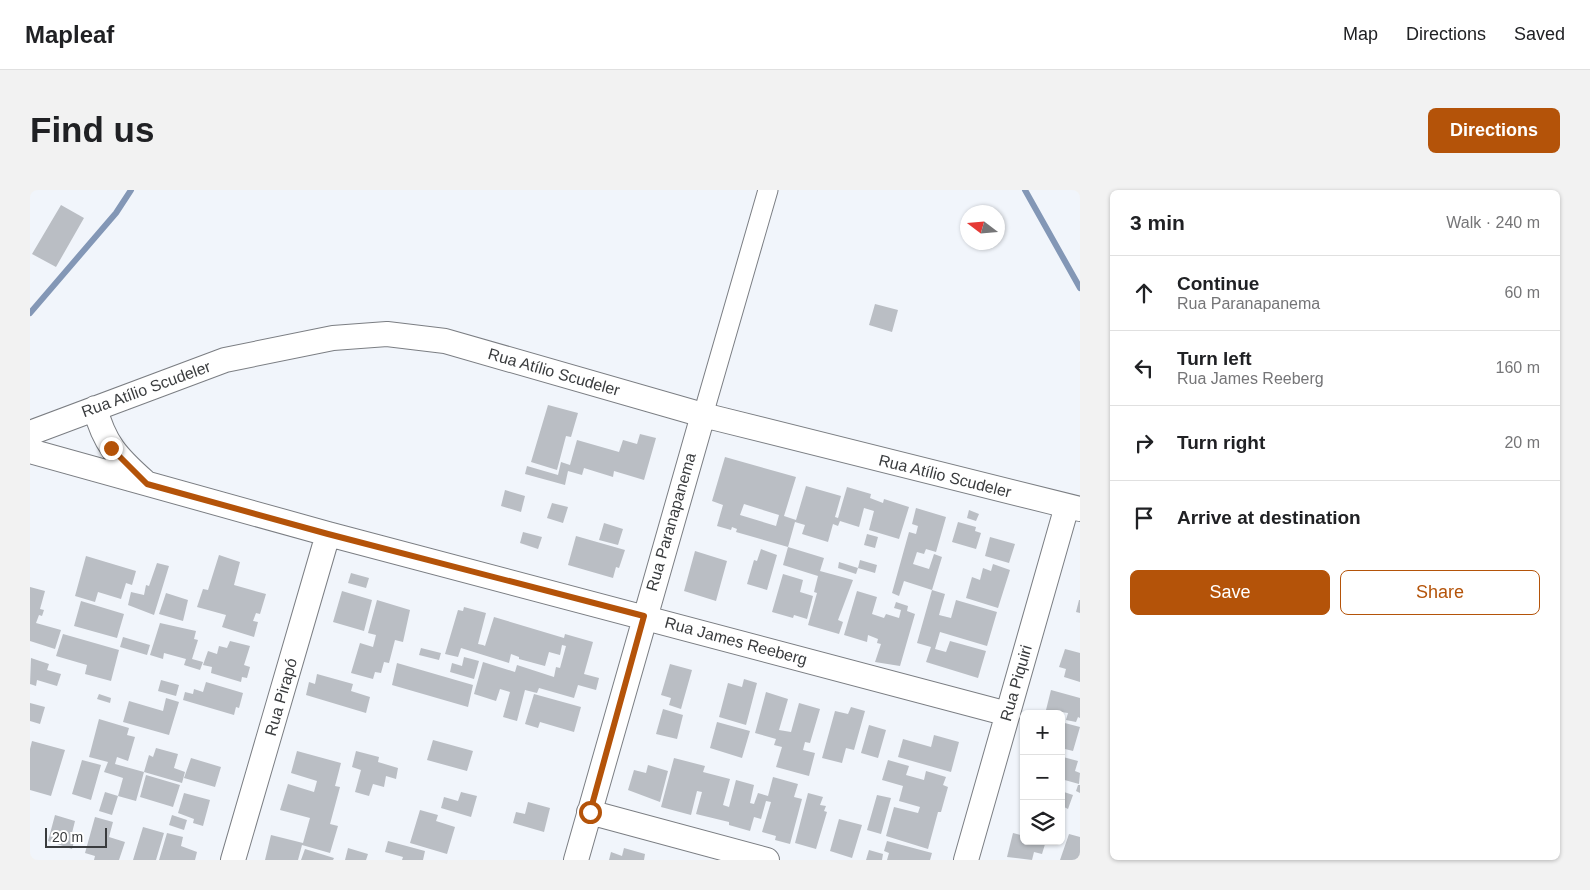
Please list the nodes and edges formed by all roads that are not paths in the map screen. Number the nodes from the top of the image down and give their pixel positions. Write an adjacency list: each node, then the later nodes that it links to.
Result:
1 (768, 190): 3 (street)
2 (95, 408): 3 (street, Rua Atílio Scudeler); 4 (street, Rua Atílio Scudeler); 6 (street)
3 (703, 415): 7 (street, Rua Atílio Scudeler); 9 (street, Rua Paranapanema)
4 (30, 433)
5 (30, 451): 6 (street, Rua James Reeberg)
6 (147, 484): 8 (street, Rua James Reeberg)
7 (1074, 508): 10 (street, Rua Piquiri)
8 (328, 534): 9 (street, Rua James Reeberg); 12 (street, Rua Pirapó)
9 (644, 616): 10 (street, Rua James Reeberg); 11 (street, Rua Paranapanema)
10 (1008, 714): 15 (street, Rua Piquiri)
11 (590, 812): 13 (street, Rua Paranapanema); 14 (street)
12 (234, 860)
13 (576, 860)
14 (767, 860)
15 (966, 860)

